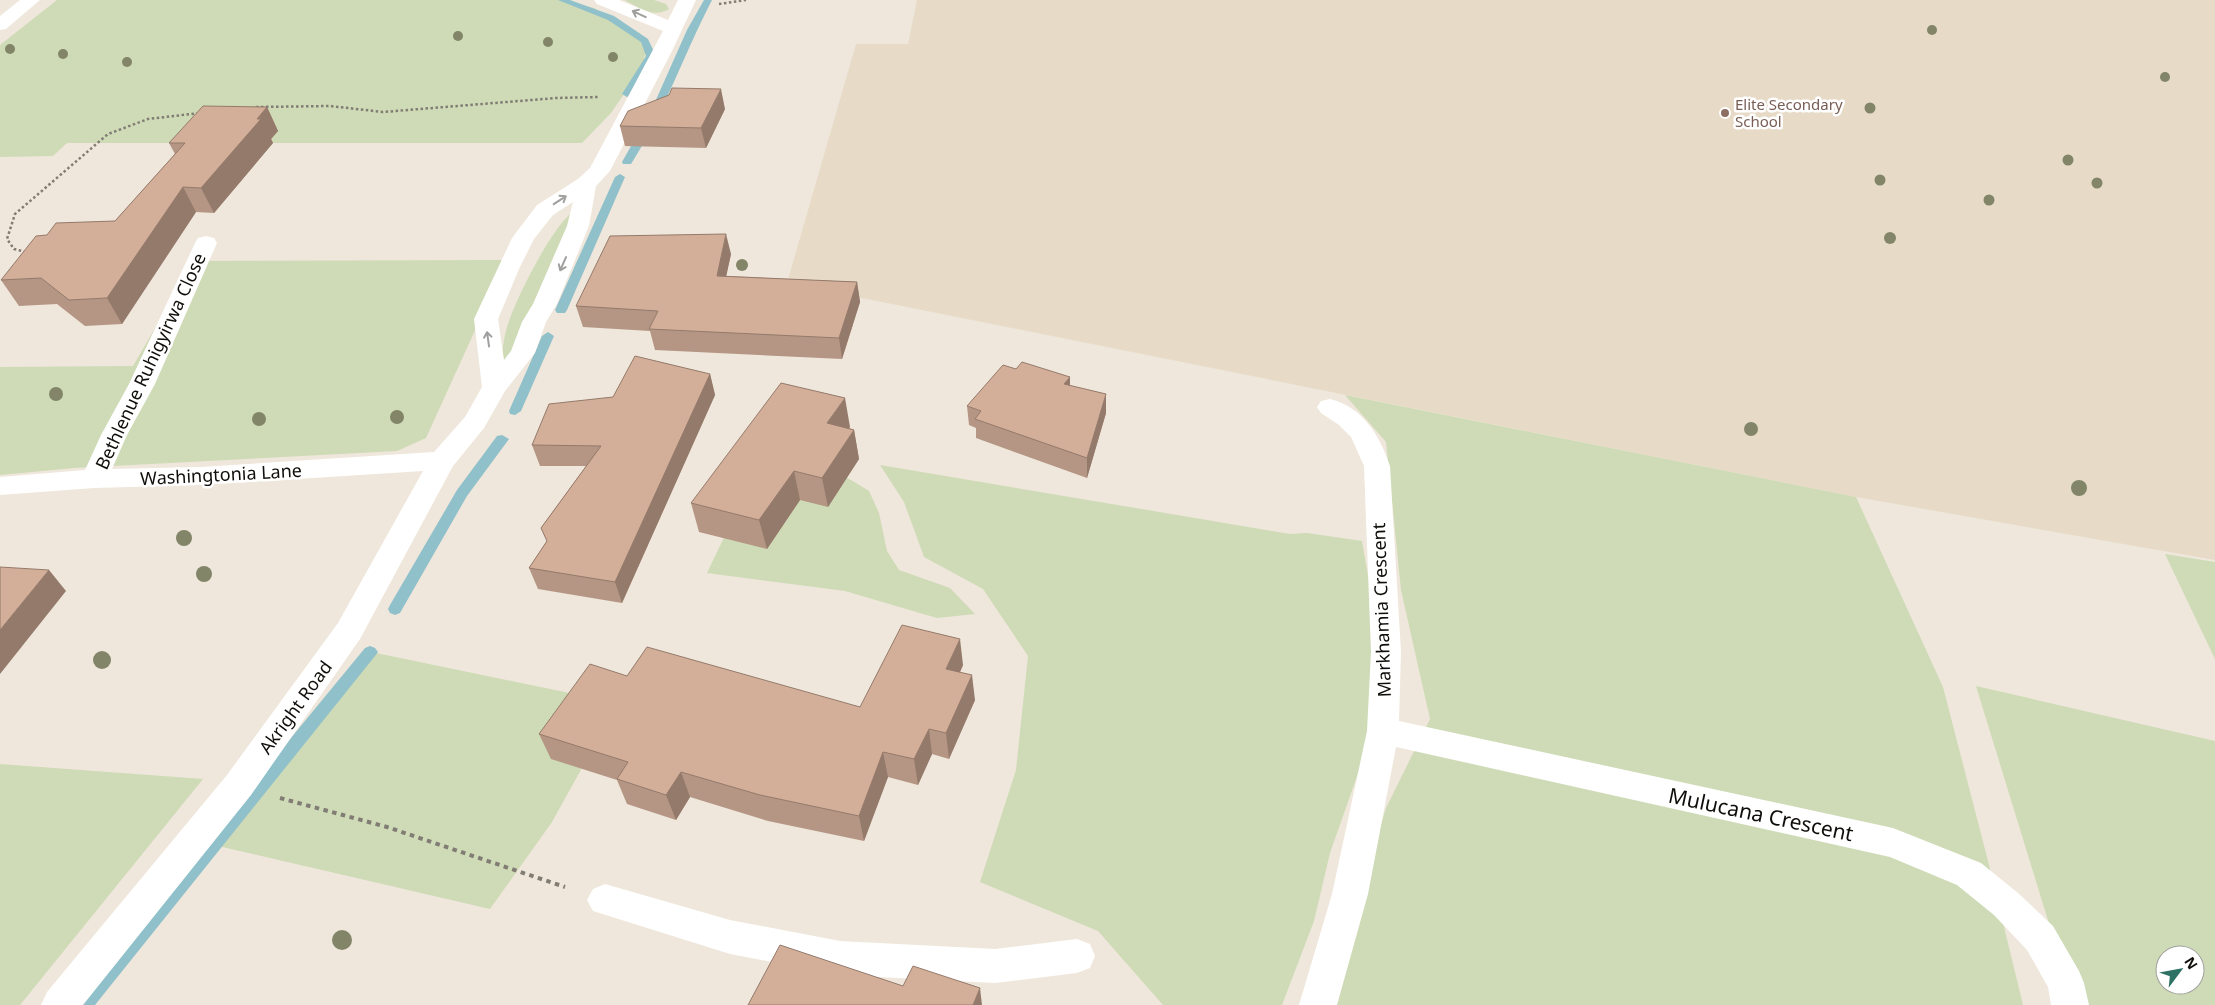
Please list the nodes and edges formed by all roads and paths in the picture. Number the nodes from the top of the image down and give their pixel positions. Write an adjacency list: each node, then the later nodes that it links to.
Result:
1 (31, 0): 6 (street)
2 (604, 0): 7 (street, one-way to 2)
3 (687, 0): 7 (street)
4 (746, 0): 5 (path)
5 (711, 5)
6 (0, 25)
7 (674, 29): 8 (street)
8 (637, 97): 9 (path); 11 (street)
9 (250, 108)
10 (201, 113): 13 (path)
11 (586, 184): 14 (street, Akright Road, one-way to 14); 14 (street, one-way to 11)
12 (206, 243): 17 (street, Bethlenue Ruhigyirwa Close)
13 (27, 252)
14 (495, 387): 16 (street, Akright Road)
15 (1330, 407): 19 (street, Markhamia Crescent)
16 (442, 461): 17 (street, Washingtonia Lane); 20 (street, Akright Road)
17 (94, 479): 18 (street, Washingtonia Lane)
18 (0, 486)
19 (1383, 731): 24 (street, Markhamia Crescent); 25 (street, Mulucana Crescent)
20 (239, 785): 21 (path); 23 (street, Akright Road)
21 (605, 900): 22 (street)
22 (1077, 956)
23 (60, 1005)
24 (1318, 1005)
25 (2070, 1005)

